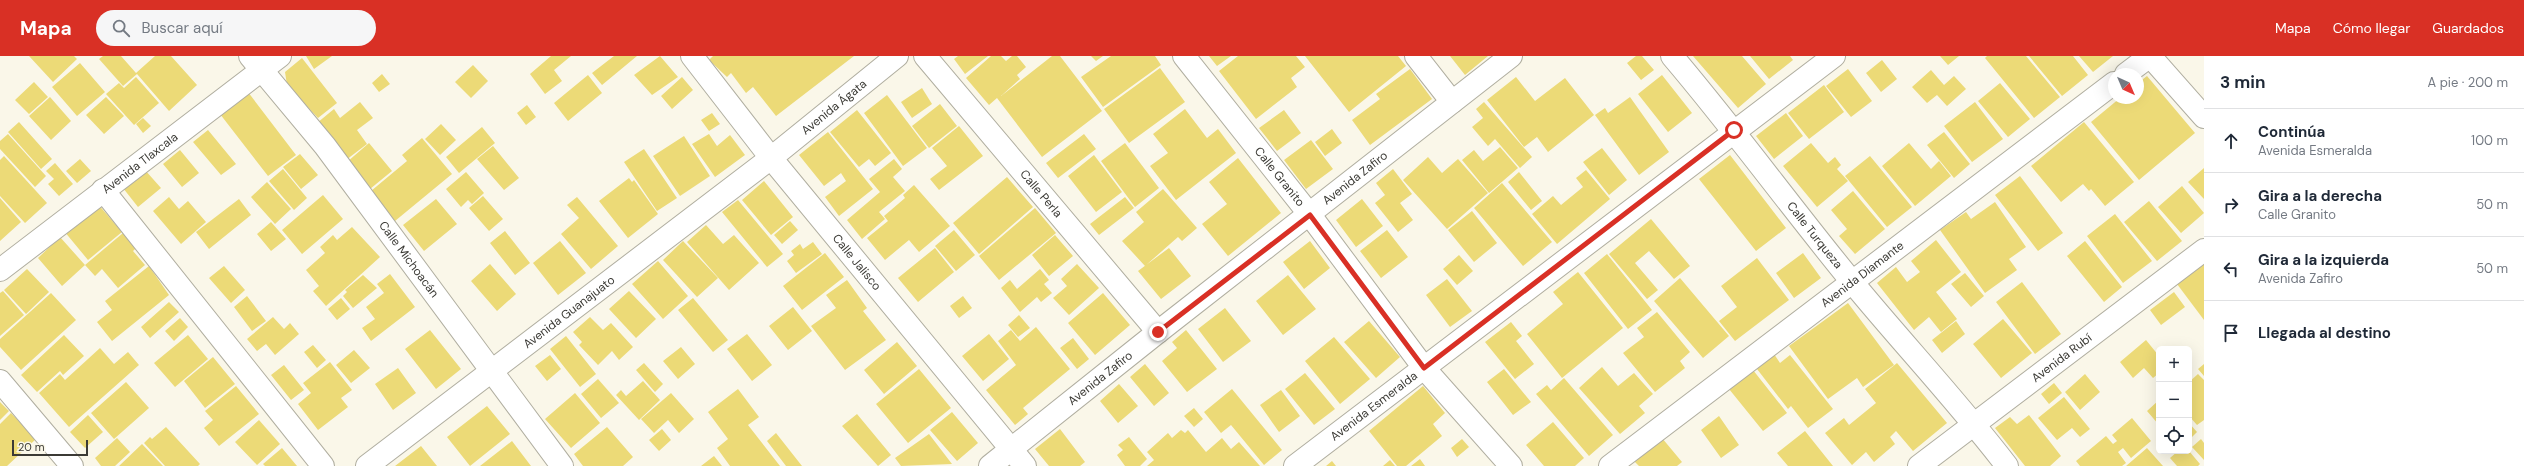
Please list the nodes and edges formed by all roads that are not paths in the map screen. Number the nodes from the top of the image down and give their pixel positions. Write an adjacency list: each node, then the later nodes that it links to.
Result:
1 (280, 56): 11 (street, Avenida Tlaxcala)
2 (692, 56): 17 (street, Calle Jalisco)
3 (897, 56): 17 (street, Avenida Ágata)
4 (925, 56): 23 (street, Calle Perla)
5 (1184, 56): 19 (street, Calle Granito)
6 (1416, 56): 14 (street)
7 (1511, 56): 14 (street, Avenida Zafiro)
8 (1672, 56): 16 (street, Calle Turqueza)
9 (1834, 56): 16 (street, Avenida Esmeralda)
10 (2150, 56): 12 (street); 15 (street)
11 (255, 63): 18 (street, Avenida Tlaxcala); 25 (street, Calle Michoacán)
12 (2134, 68)
13 (2108, 88): 22 (street, Avenida Diamante)
14 (1452, 102): 19 (street, Avenida Zafiro)
15 (2204, 117)
16 (1734, 130): 22 (street, Calle Turqueza); 24 (street, Avenida Esmeralda)
17 (770, 158): 25 (street, Avenida Guanajuato); 28 (street, Calle Jalisco)
18 (103, 190): 21 (street, Avenida Tlaxcala); 30 (street)
19 (1310, 215): 23 (street, Avenida Zafiro); 24 (street, Calle Granito)
20 (2204, 250): 27 (street, Avenida Rubí)
21 (0, 270)
22 (1853, 283): 27 (street, Calle Turqueza); 36 (street, Avenida Diamante)
23 (1158, 332): 28 (street, Avenida Zafiro)
24 (1424, 368): 34 (street, Avenida Esmeralda); 35 (street, Calle Granito)
25 (493, 372): 31 (street, Avenida Guanajuato); 32 (street, Calle Michoacán)
26 (0, 381): 29 (street)
27 (1974, 423): 37 (street, Avenida Rubí); 38 (street, Calle Turqueza)
28 (1018, 458): 33 (street, Avenida Zafiro)
29 (72, 466)
30 (323, 466)
31 (368, 466)
32 (562, 466)
33 (990, 466)
34 (1295, 466)
35 (1512, 466)
36 (1610, 466)
37 (1919, 466)
38 (2008, 466)

